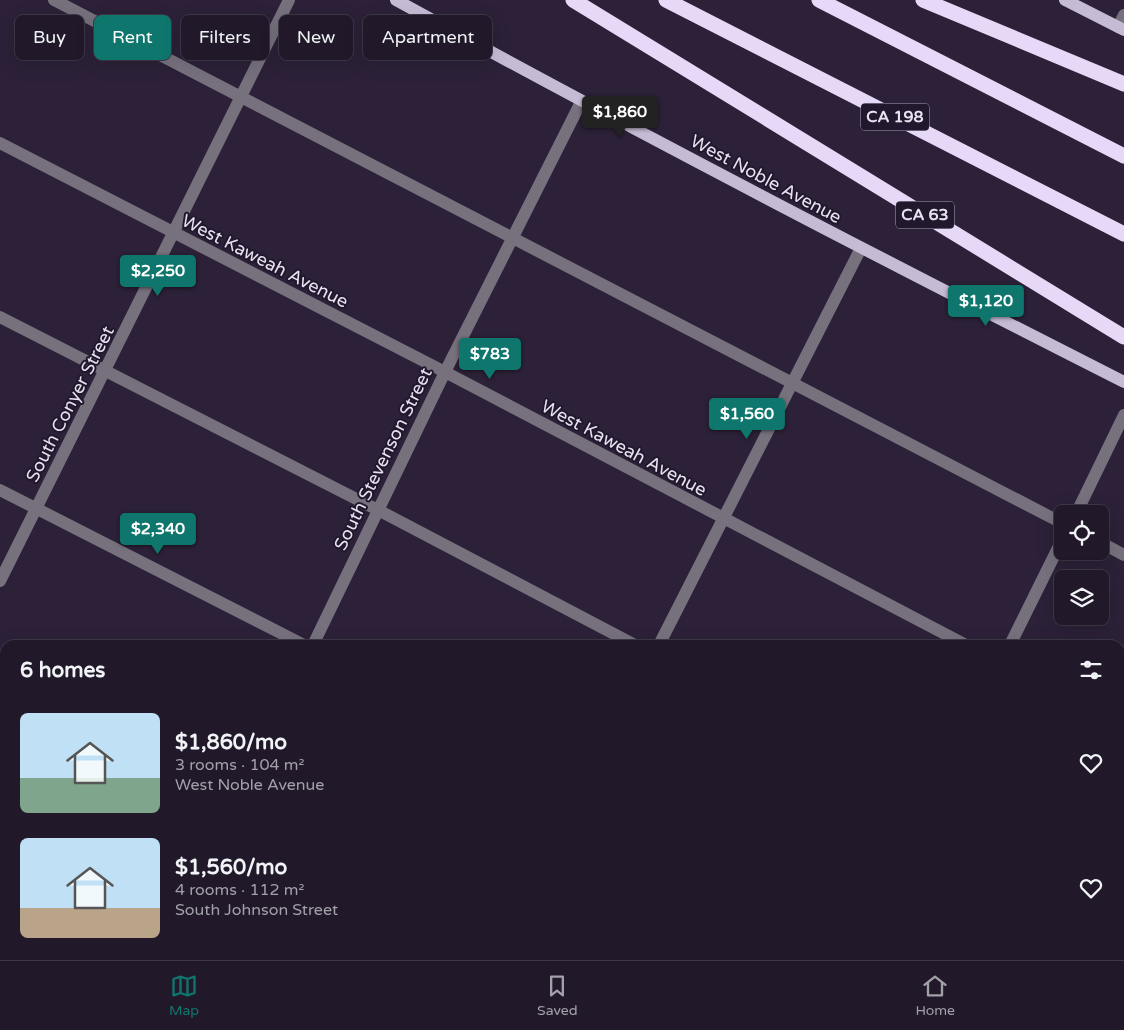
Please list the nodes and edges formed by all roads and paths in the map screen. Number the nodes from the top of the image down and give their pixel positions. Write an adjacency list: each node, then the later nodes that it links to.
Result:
1 (54, 0): 12 (street)
2 (289, 0): 12 (street, South Conyer Street)
3 (396, 0): 13 (main road, West Noble Avenue)
4 (573, 0): 21 (highway, CA 63)
5 (666, 0): 17 (highway, CA 198)
6 (819, 0): 15 (highway)
7 (923, 0): 11 (highway)
8 (1065, 0): 10 (main road)
9 (1124, 15): 10 (street)
10 (1121, 28)
11 (1124, 84)
12 (241, 96): 16 (street, South Conyer Street); 18 (street)
13 (581, 102): 18 (street, South Stevenson Street); 19 (main road, West Noble Avenue)
14 (0, 143): 16 (street, West Kaweah Avenue)
15 (1124, 156)
16 (174, 234): 22 (street, South Conyer Street); 23 (street, West Kaweah Avenue)
17 (1124, 234)
18 (513, 238): 23 (street, South Stevenson Street); 24 (street)
19 (861, 248): 24 (street); 25 (main road, West Noble Avenue)
20 (0, 317): 22 (street)
21 (1124, 337)
22 (105, 371): 29 (street, South Conyer Street); 30 (street)
23 (445, 372): 30 (street, South Stevenson Street); 31 (street, West Kaweah Avenue)
24 (792, 382): 31 (street); 32 (street)
25 (1124, 382)
26 (1124, 415): 28 (street)
27 (0, 490): 29 (street)
28 (1080, 505)
29 (36, 509): 36 (street, South Conyer Street); 37 (street)
30 (378, 510): 38 (street, South Stevenson Street); 39 (street)
31 (722, 519): 40 (street); 41 (street, West Kaweah Avenue)
32 (1054, 519)
33 (1109, 547): 34 (street)
34 (1124, 555)
35 (1054, 556): 42 (street)
36 (0, 580)
37 (294, 640)
38 (315, 640)
39 (625, 640)
40 (662, 640)
41 (956, 640)
42 (1012, 640)

